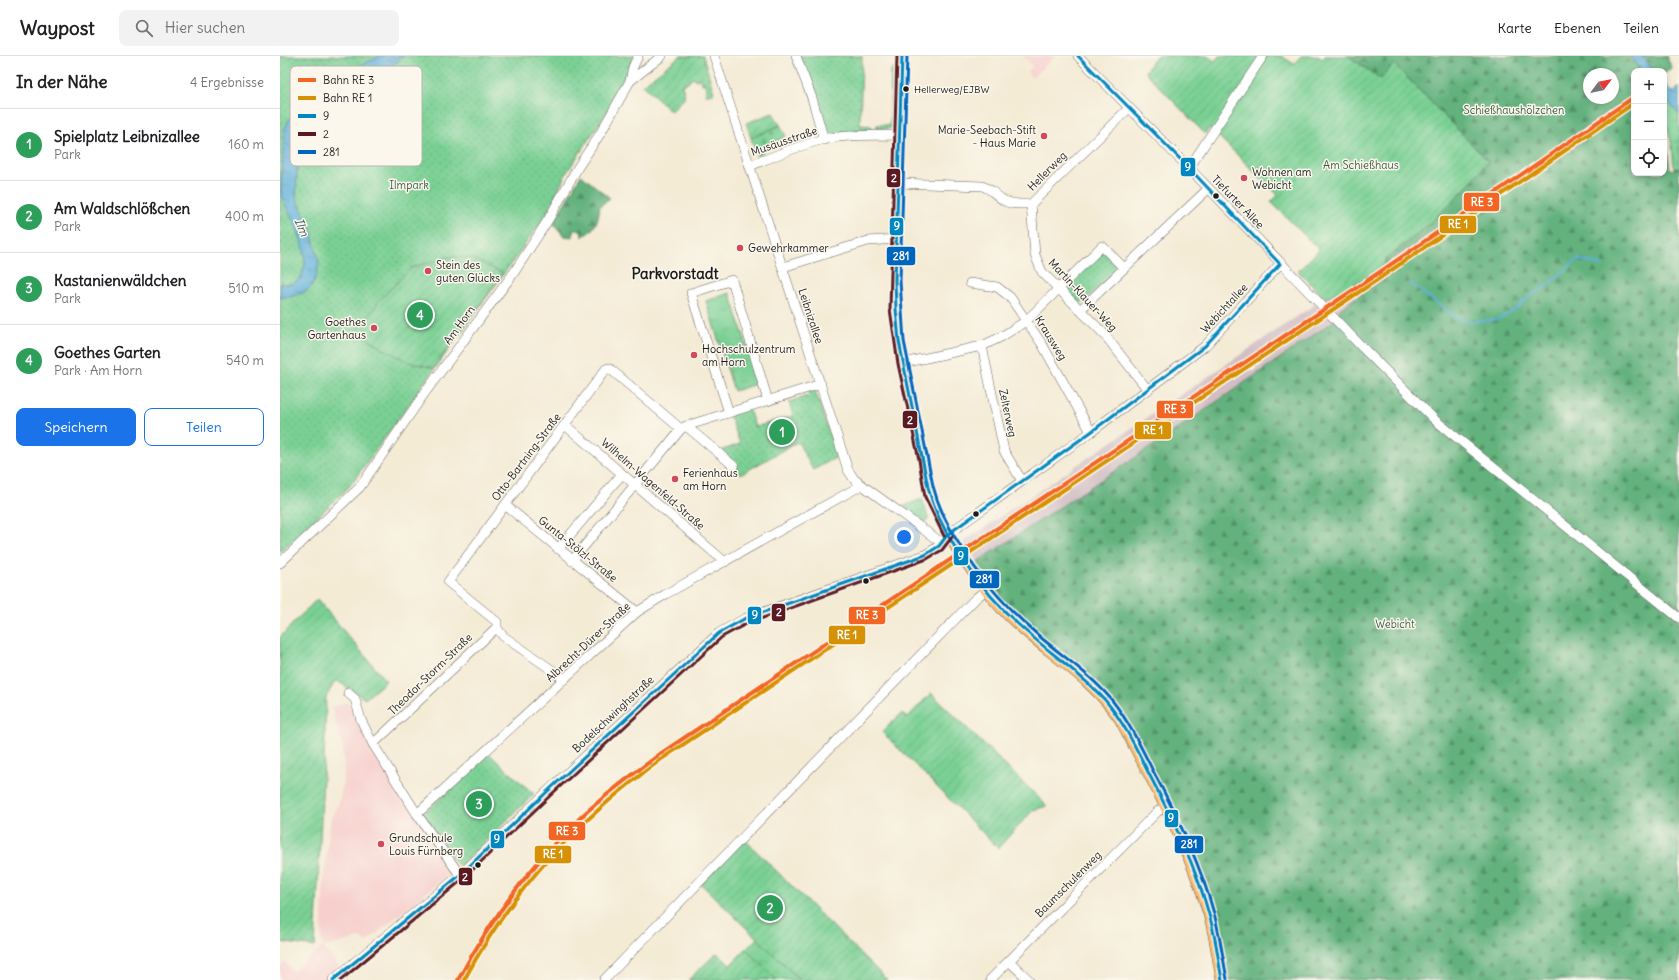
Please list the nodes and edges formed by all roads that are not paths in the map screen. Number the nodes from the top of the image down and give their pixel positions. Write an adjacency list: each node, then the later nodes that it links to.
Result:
1 (638, 56): 8 (street)
2 (662, 56): 8 (street)
3 (714, 56): 12 (street, Leibnizallee)
4 (796, 56): 11 (street)
5 (902, 56): 10 (main road)
6 (1078, 56): 9 (street, Tiefurter Allee)
7 (1263, 56): 13 (street)
8 (630, 81): 44 (street, Am Horn)
9 (1129, 108): 13 (street, Tiefurter Allee); 16 (street, Hellerweg)
10 (899, 135): 11 (street, Musäusstraße); 14 (main road)
11 (824, 140): 12 (street, Musäusstraße)
12 (750, 166): 19 (street, Leibnizallee)
13 (1189, 168): 15 (street, Tiefurter Allee)
14 (898, 183): 16 (street, Hellerweg); 17 (main road)
15 (1208, 189): 18 (street, Tiefurter Allee); 20 (street)
16 (1031, 204): 22 (street, Martin-Klauer-Weg)
17 (897, 239): 19 (street); 26 (main road)
18 (1280, 264): 28 (street, Webichtallee); 47 (street, Tiefurter Allee)
19 (783, 268): 27 (street, Leibnizallee)
20 (1124, 268): 22 (street); 23 (street)
21 (970, 283): 24 (street, Krausweg)
22 (1060, 289): 23 (street, Martin-Klauer-Weg); 24 (street)
23 (1080, 310): 28 (street, Martin-Klauer-Weg)
24 (1026, 321): 25 (street); 33 (street, Krausweg)
25 (982, 346): 26 (street); 36 (street, Zelterweg)
26 (903, 363): 40 (main road)
27 (821, 384): 29 (street); 38 (street, Leibnizallee)
28 (1148, 390): 33 (street, Webichtallee)
29 (768, 401): 30 (street); 30 (street)
30 (729, 413): 32 (street)
31 (565, 425): 32 (street, Otto-Bartning-Straße); 35 (street, Wilhelm-Wagenfeld-Straße); 39 (street, Otto-Bartning-Straße)
32 (684, 427): 34 (street); 37 (street)
33 (1091, 432): 36 (street, Webichtallee)
34 (734, 466)
35 (622, 474): 37 (street, Wilhelm-Wagenfeld-Straße); 41 (street)
36 (1022, 481): 40 (street, Webichtallee)
37 (635, 485): 42 (street); 43 (street, Wilhelm-Wagenfeld-Straße)
38 (862, 485): 40 (street, Leibnizallee); 43 (street, Albrecht-Dürer-Straße)
39 (505, 505): 41 (street, Gunta-Stölzl-Straße); 48 (street, Otto-Bartning-Straße)
40 (945, 538): 45 (main road); 54 (street, Bodelschwinghstraße)
41 (558, 549): 42 (street, Gunta-Stölzl-Straße)
42 (572, 561): 46 (street, Gunta-Stölzl-Straße)
43 (725, 562): 46 (street, Albrecht-Dürer-Straße)
44 (280, 563)
45 (986, 590): 52 (main road); 57 (street)
46 (637, 612): 49 (street, Albrecht-Dürer-Straße)
47 (1679, 618)
48 (500, 632): 49 (street, Otto-Bartning-Straße); 51 (street, Theodor-Storm-Straße)
49 (565, 679): 53 (street, Albrecht-Dürer-Straße)
50 (348, 693): 51 (street)
51 (373, 744): 53 (street)
52 (1165, 806): 55 (street, Baumschulenweg); 60 (main road)
53 (417, 814): 54 (street)
54 (460, 875): 56 (street, Bodelschwinghstraße)
55 (1009, 961): 58 (street, Baumschulenweg); 59 (street)
56 (333, 980)
57 (604, 980)
58 (990, 980)
59 (1029, 980)
60 (1222, 980)

